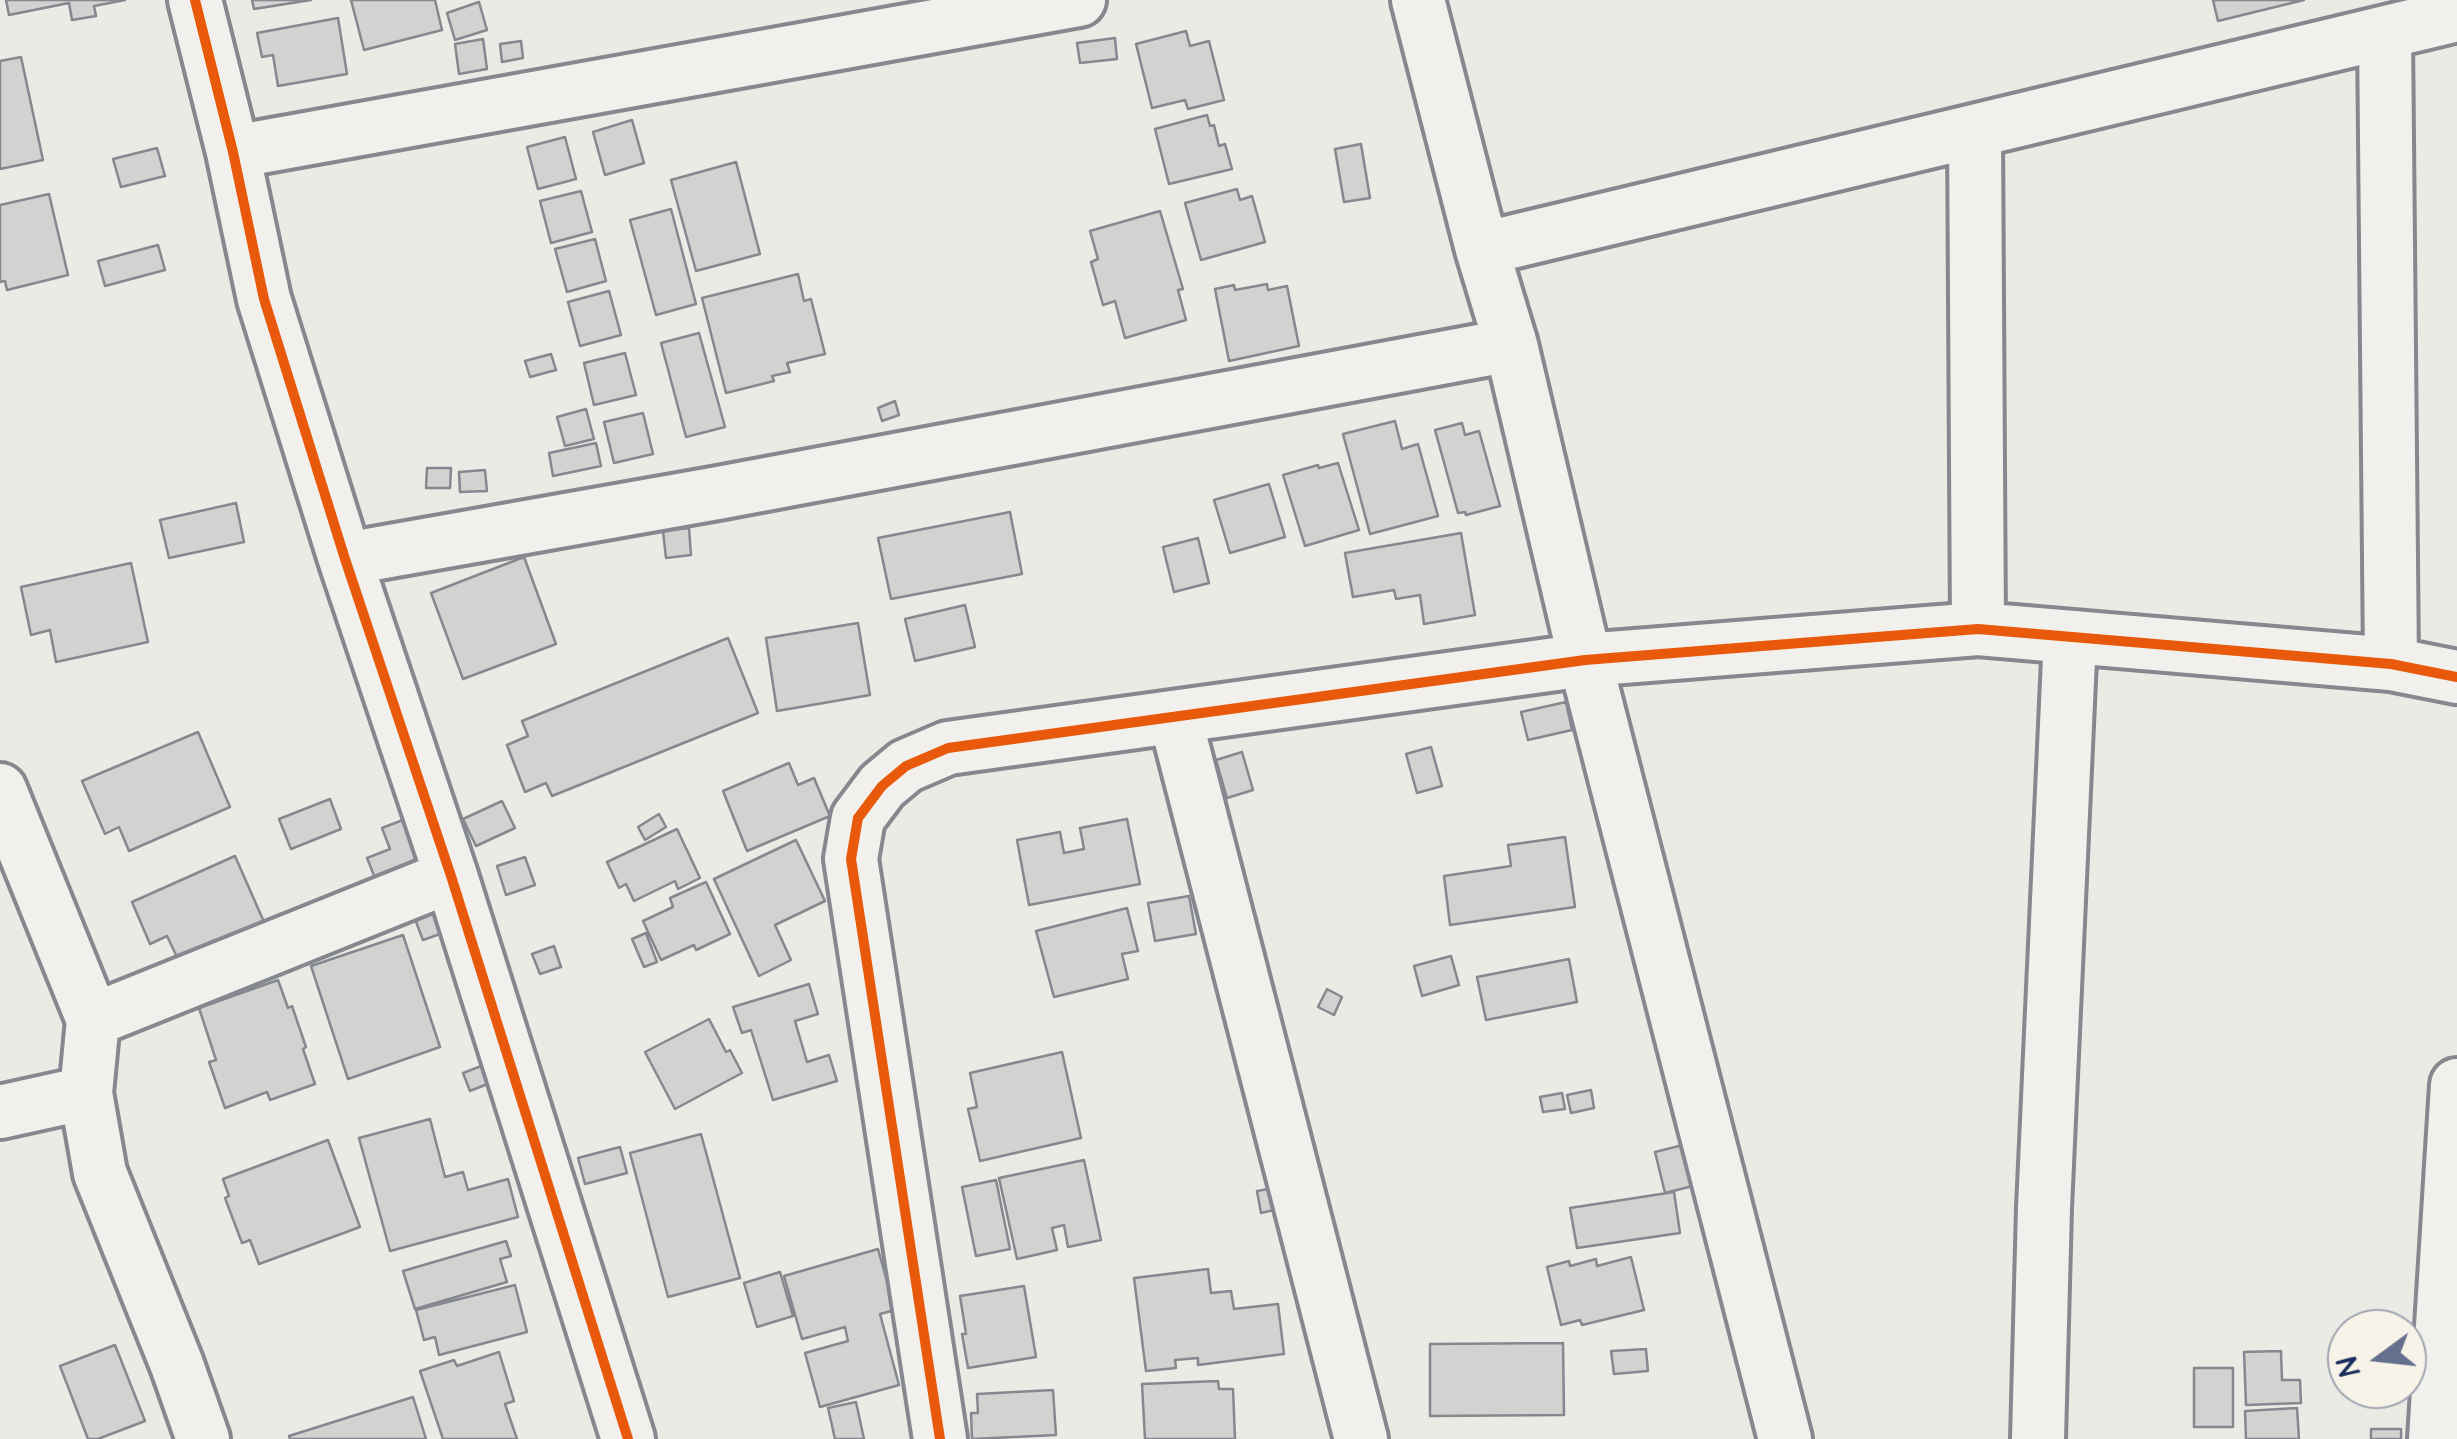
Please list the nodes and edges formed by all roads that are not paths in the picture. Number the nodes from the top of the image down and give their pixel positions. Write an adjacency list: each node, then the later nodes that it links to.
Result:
1 (195, 0): 7 (street)
2 (1079, 0): 7 (street)
3 (1418, 0): 8 (street)
4 (2457, 15): 5 (street)
5 (2385, 32): 6 (street); 14 (street)
6 (1975, 130): 8 (street); 11 (street)
7 (232, 152): 10 (street)
8 (1482, 249): 9 (street)
9 (1510, 345): 10 (street); 13 (street)
10 (345, 559): 18 (street)
11 (1978, 629): 12 (street); 13 (street)
12 (2070, 637): 14 (street); 28 (street)
13 (1585, 660): 16 (street); 27 (street)
14 (2390, 664): 15 (street)
15 (2457, 677)
16 (1174, 717): 25 (street); 26 (street)
17 (0, 790): 19 (street)
18 (451, 876): 19 (street); 24 (street)
19 (93, 1020): 21 (street)
20 (2457, 1085): 29 (street)
21 (86, 1093): 22 (street); 23 (street)
22 (0, 1112)
23 (202, 1439)
24 (628, 1439)
25 (940, 1439)
26 (1361, 1439)
27 (1784, 1439)
28 (2038, 1439)
29 (2435, 1439)

